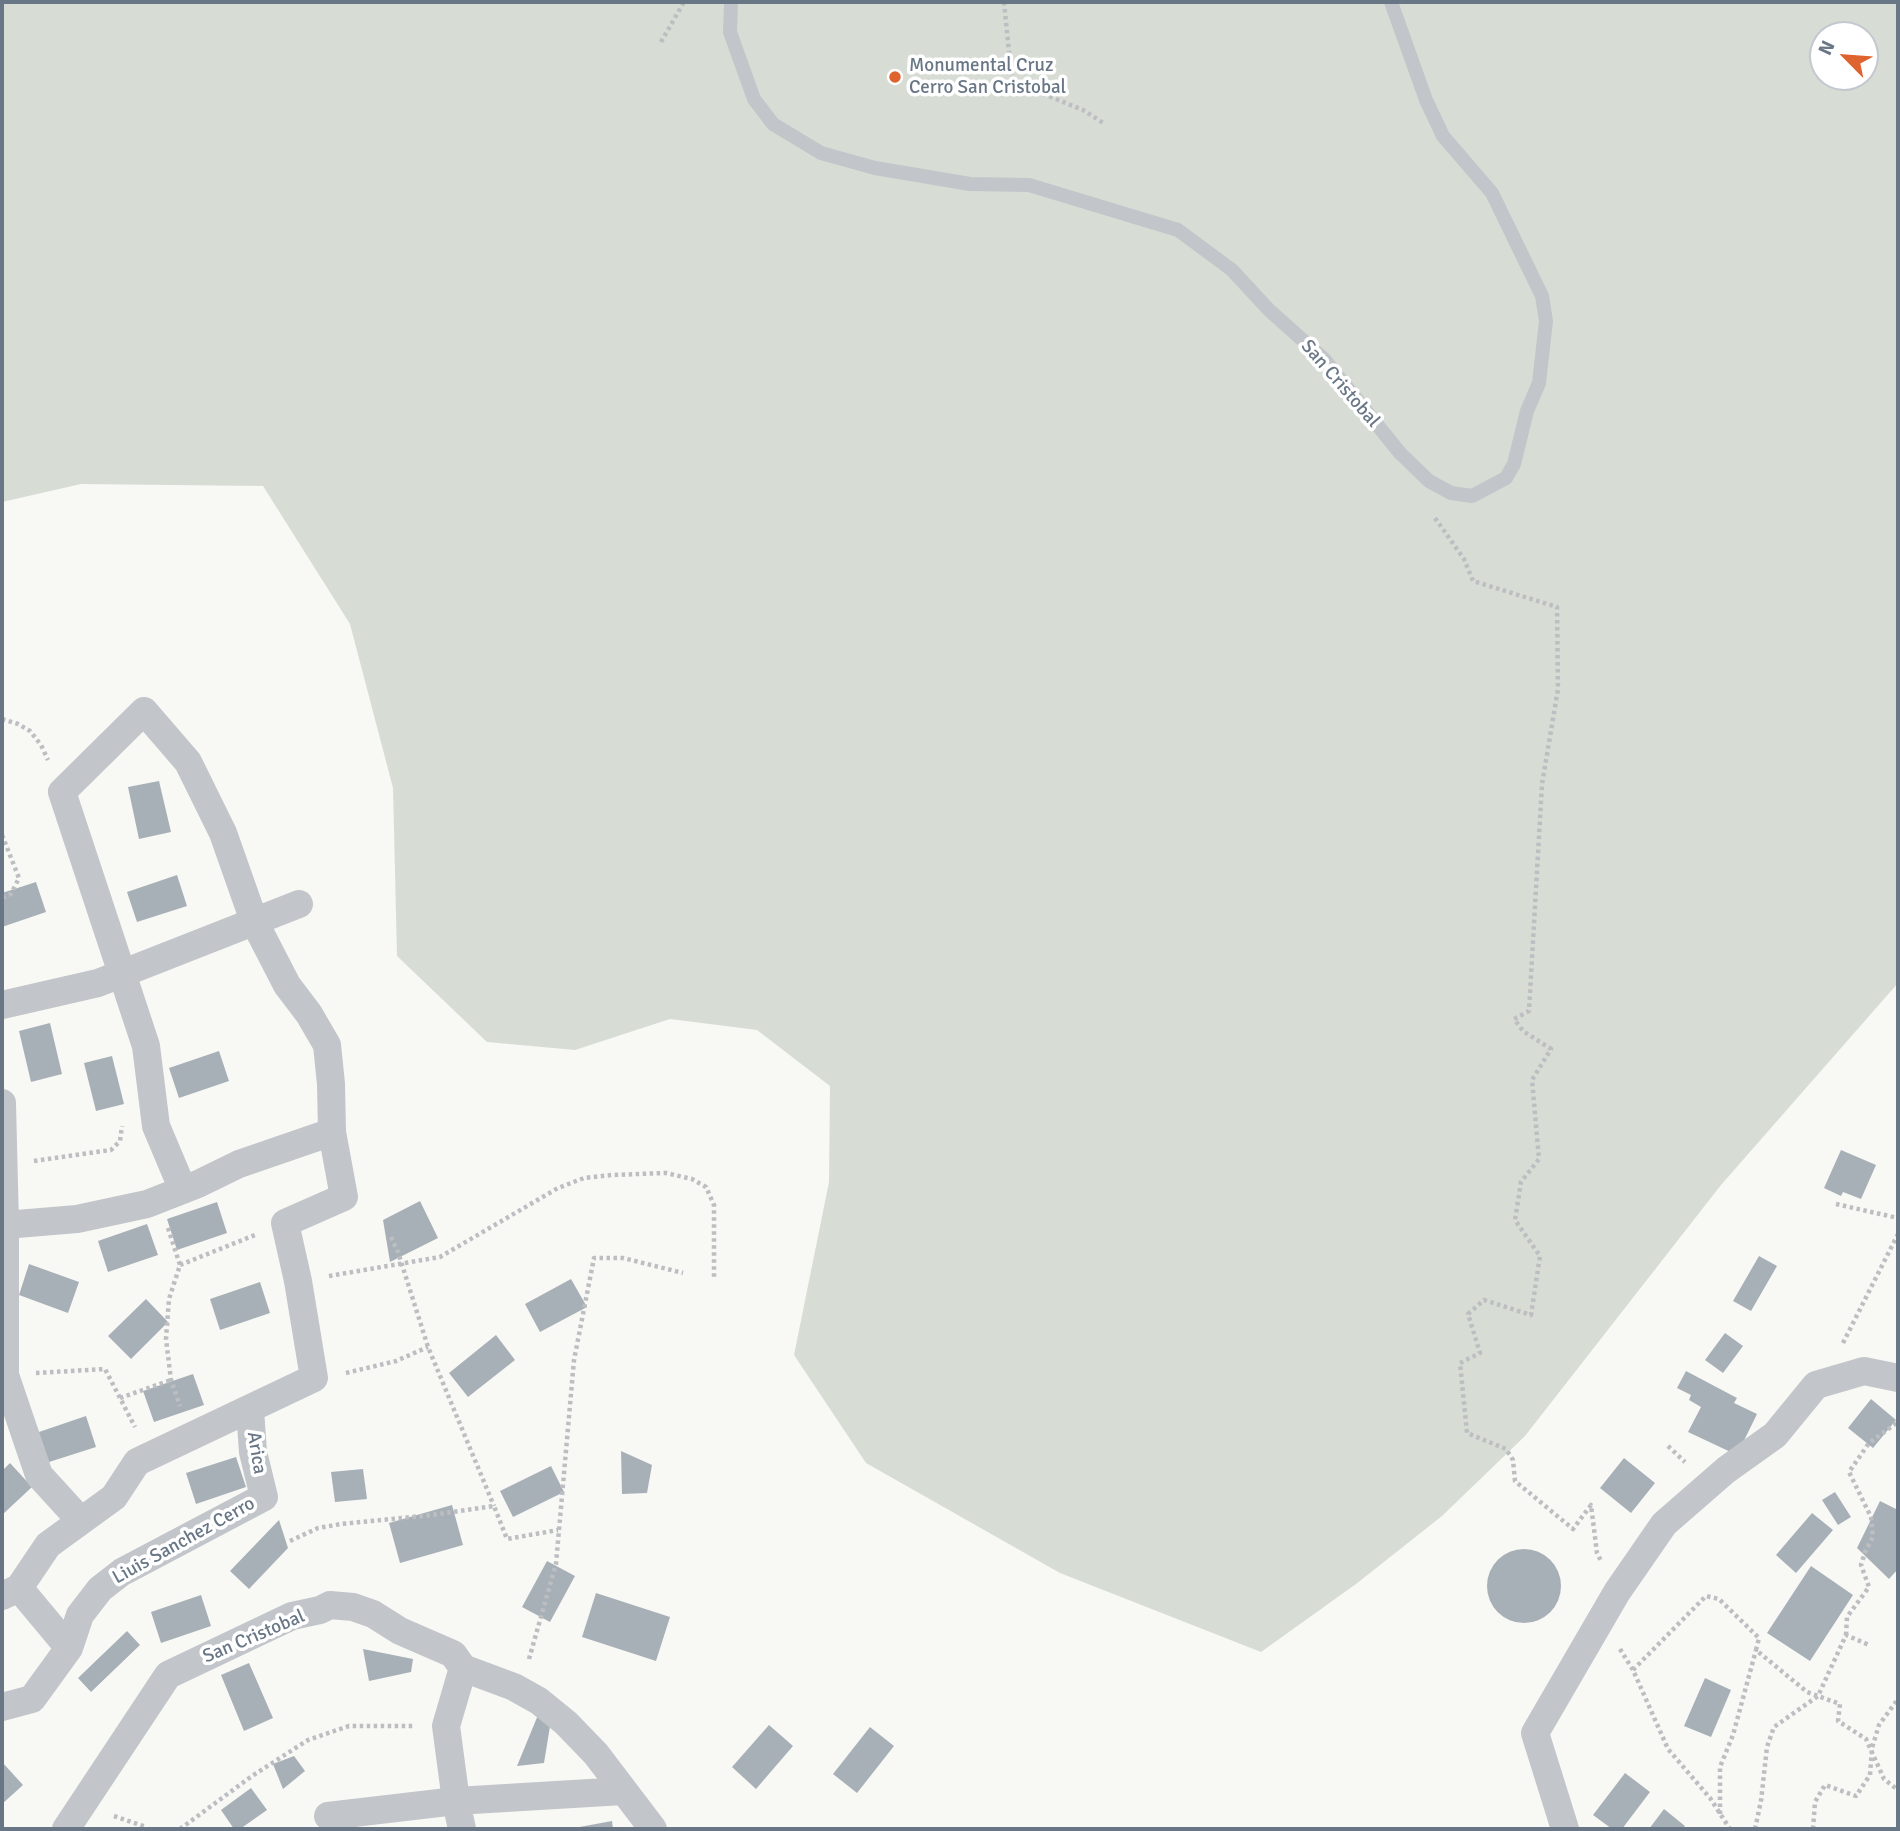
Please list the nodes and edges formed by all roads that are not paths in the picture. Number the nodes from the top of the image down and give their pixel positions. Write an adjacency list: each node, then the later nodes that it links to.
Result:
1 (731, 2): 2 (lane, San Cristobal)
2 (1391, 2)
3 (299, 904): 4 (street)
4 (254, 921): 5 (street); 5 (street); 8 (street)
5 (121, 973): 6 (street); 9 (street)
6 (2, 1004)
7 (2, 1103): 10 (street)
8 (332, 1132): 9 (street); 12 (street)
9 (171, 1195): 10 (street)
10 (5, 1225): 14 (street)
11 (1898, 1378): 25 (street)
12 (250, 1410): 13 (street, Arica); 14 (street)
13 (264, 1497): 16 (street, Liuis Sanchez Cerro)
14 (81, 1521): 15 (street)
15 (10, 1592): 16 (street)
16 (69, 1648): 18 (street, Liuis Sanchez Cerro)
17 (463, 1668): 19 (street, San Cristobal); 20 (street); 22 (street, San Cristobal)
18 (2, 1707)
19 (623, 1791): 20 (street); 24 (street, San Cristobal)
20 (456, 1801): 21 (street); 23 (street)
21 (328, 1816)
22 (66, 1829)
23 (462, 1829)
24 (653, 1829)
25 (1565, 1829)

